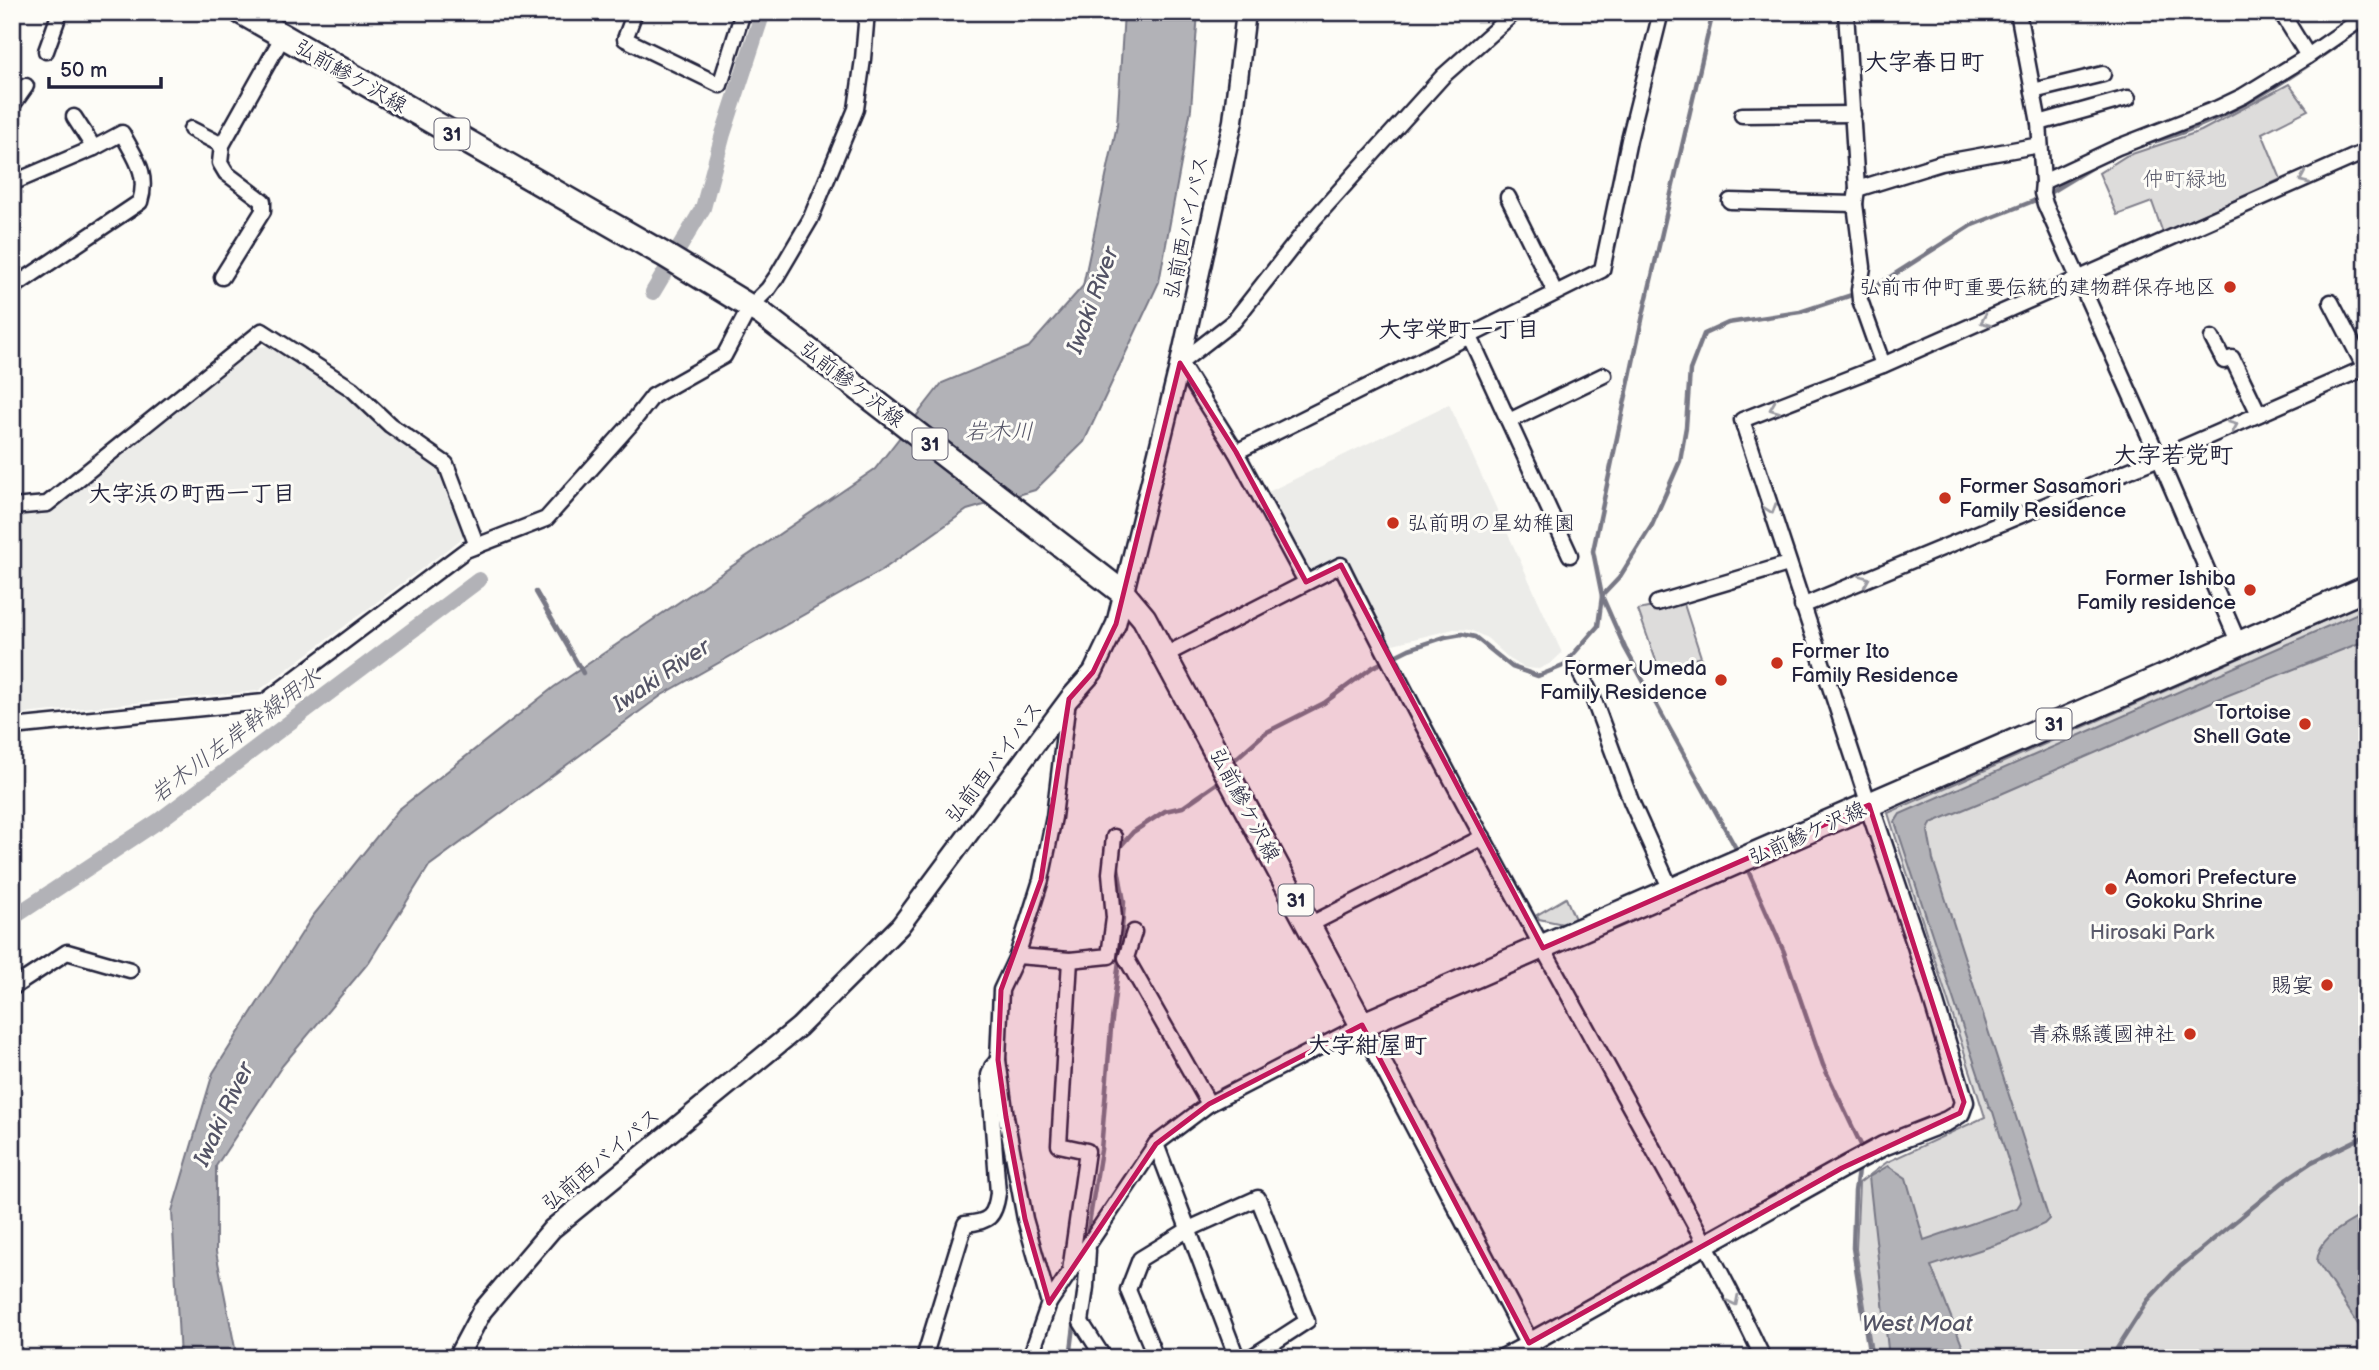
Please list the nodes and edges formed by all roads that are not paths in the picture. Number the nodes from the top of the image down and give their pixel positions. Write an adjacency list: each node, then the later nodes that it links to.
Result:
1 (60, 12): 14 (street)
2 (241, 12): 13 (main road, 弘前鰺ケ沢線 / 31)
3 (635, 12): 4 (street)
4 (743, 12)
5 (867, 12): 40 (street)
6 (1246, 12): 43 (street, 弘前西バイパス)
7 (1515, 12): 43 (street)
8 (1661, 12): 38 (street)
9 (1846, 12): 21 (street)
10 (2018, 12): 18 (street)
11 (2281, 12): 15 (street)
12 (2367, 15): 15 (street)
13 (283, 36): 26 (street); 40 (main road, 弘前鰺ケ沢線 / 31)
14 (46, 51)
15 (2308, 56): 31 (street)
16 (2103, 75): 18 (street)
17 (26, 86): 20 (street)
18 (2033, 91): 24 (street)
19 (2128, 98): 24 (street)
20 (12, 106)
21 (1853, 114): 22 (street); 32 (street)
22 (1742, 115)
23 (74, 117): 28 (street)
24 (2039, 123): 27 (street)
25 (191, 130): 26 (street)
26 (222, 145): 35 (street)
27 (2040, 145): 31 (street); 32 (street)
28 (93, 148): 30 (street); 37 (street)
29 (2367, 151): 36 (street, one-way to 36)
30 (12, 183)
31 (2043, 193): 36 (street)
32 (1856, 196): 34 (street); 44 (street)
33 (1508, 197): 38 (street)
34 (1730, 201)
35 (222, 276)
36 (2080, 279): 44 (street, one-way to 44); 50 (street)
37 (12, 288)
38 (1555, 292): 41 (street)
39 (2331, 302): 45 (street)
40 (756, 310): 52 (street); 57 (main road, 弘前鰺ケ沢線 / 31)
41 (1470, 337): 48 (street); 49 (street)
42 (2212, 338): 47 (street)
43 (1180, 363): 49 (street); 57 (street, 弘前西バイパス)
44 (1882, 365): 54 (street, one-way to 54)
45 (2366, 368): 47 (street)
46 (1604, 375): 48 (street)
47 (2259, 414): 50 (street, one-way to 47)
48 (1509, 421): 53 (street)
49 (1236, 452): 55 (street)
50 (2159, 458): 59 (street, one-way to 50); 60 (street)
51 (12, 507): 52 (street)
52 (477, 545): 64 (street)
53 (1570, 555)
54 (1788, 564): 58 (street); 59 (street)
55 (1306, 582): 61 (street); 67 (street)
56 (2367, 588): 60 (main road, 弘前鰺ケ沢線 / 31)
57 (1123, 593): 61 (main road, 弘前鰺ケ沢線 / 31); 63 (street, 弘前西バイパス)
58 (1657, 603)
59 (1802, 606): 65 (street)
60 (2239, 644): 65 (main road, 弘前鰺ケ沢線 / 31)
61 (1163, 656): 69 (main road, 弘前鰺ケ沢線 / 31)
62 (1579, 671): 68 (street)
63 (1069, 699): 72 (street); 86 (street, 弘前西バイパス)
64 (12, 727)
65 (1869, 806): 68 (main road, 弘前鰺ケ沢線 / 31); 81 (street)
66 (1114, 836): 73 (street)
67 (1483, 836): 69 (street); 71 (street)
68 (1672, 892): 71 (main road, 弘前鰺ケ沢線 / 31)
69 (1309, 925): 76 (main road, 弘前鰺ケ沢線 / 31)
70 (1134, 932): 78 (street)
71 (1543, 948): 76 (main road, 弘前鰺ケ沢線 / 31); 81 (street)
72 (1017, 956): 73 (street); 77 (street)
73 (1070, 960): 83 (street)
74 (130, 970): 75 (street)
75 (12, 988)
76 (1362, 1026): 78 (street); 85 (street)
77 (998, 1060): 84 (street); 87 (street)
78 (1209, 1104): 79 (street)
79 (1156, 1144): 80 (street); 82 (street)
80 (1189, 1229): 90 (street); 91 (street); 92 (street)
81 (1705, 1244): 85 (street); 94 (street, one-way to 94)
82 (1088, 1248): 83 (street); 89 (street)
83 (1069, 1275): 84 (street)
84 (1049, 1303): 88 (street)
85 (1533, 1350): 93 (street)
86 (457, 1358)
87 (924, 1358)
88 (1030, 1358)
89 (1104, 1358)
90 (1156, 1358)
91 (1237, 1358)
92 (1250, 1358)
93 (1500, 1358)
94 (1763, 1358)

